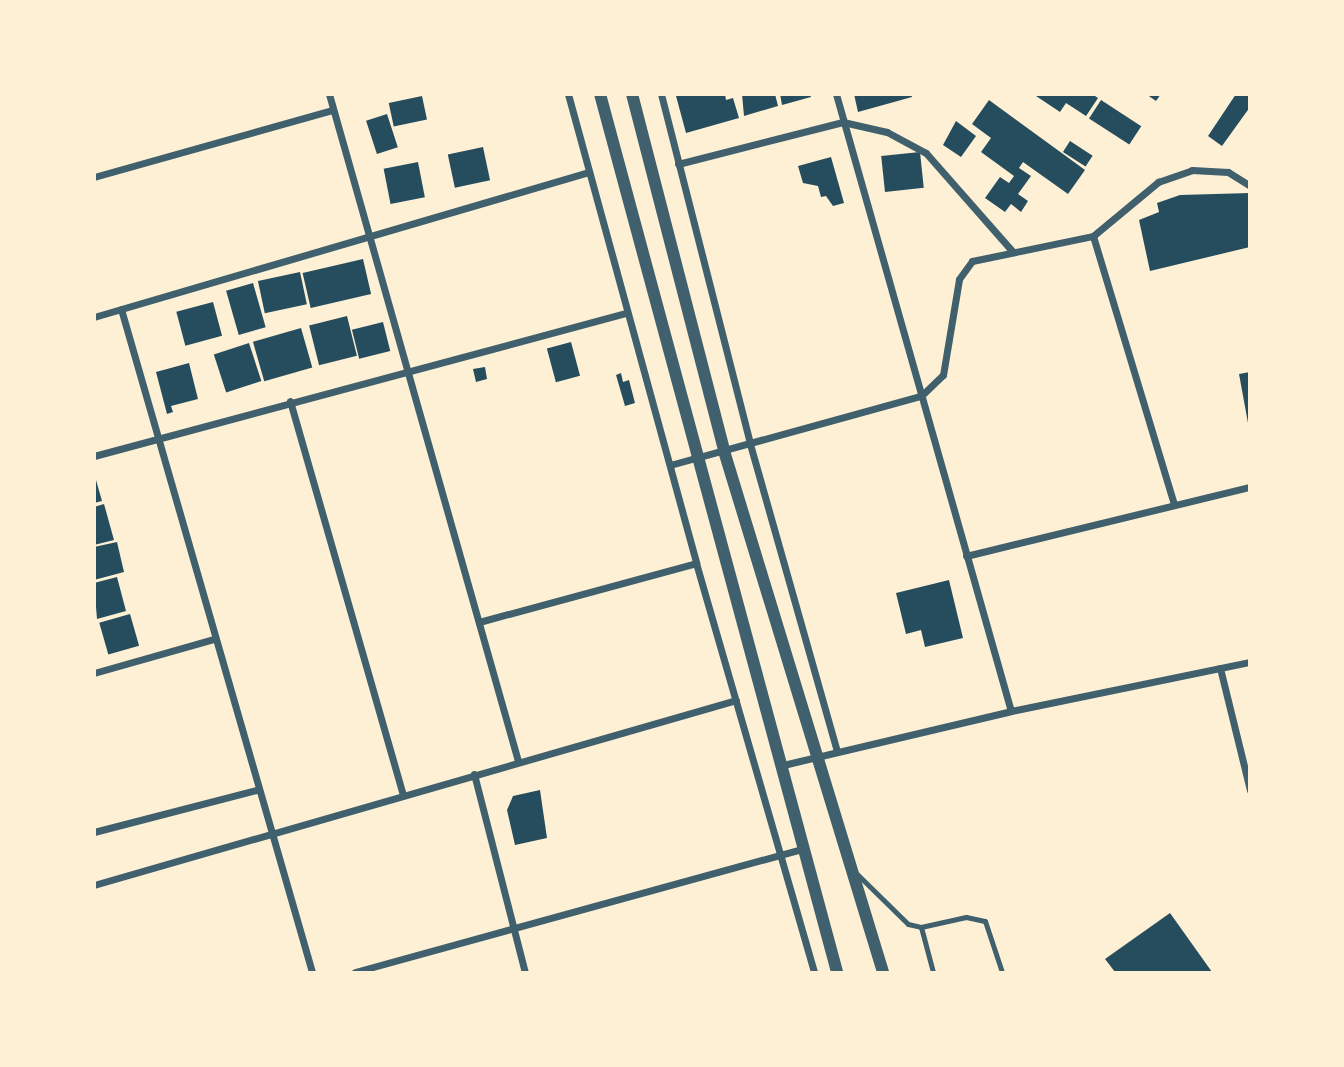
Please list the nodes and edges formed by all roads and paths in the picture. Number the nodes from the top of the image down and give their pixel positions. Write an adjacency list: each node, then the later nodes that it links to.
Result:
1 (329, 94): 7 (street)
2 (568, 94): 10 (street)
3 (600, 94): 26 (street)
4 (632, 94): 24 (street)
5 (661, 94): 9 (street)
6 (836, 94): 8 (street)
7 (333, 110): 11 (street); 13 (street)
8 (843, 122): 9 (street); 15 (street); 20 (street)
9 (678, 164): 23 (street)
10 (590, 172): 13 (street); 17 (street)
11 (94, 177)
12 (1250, 186): 14 (street)
13 (368, 236): 16 (street); 19 (street)
14 (1093, 236): 15 (street); 29 (street)
15 (1012, 251): 20 (street)
16 (121, 309): 18 (street); 22 (street)
17 (626, 313): 19 (street); 27 (street)
18 (94, 317)
19 (405, 369): 21 (street); 32 (street)
20 (921, 396): 23 (street); 30 (street)
21 (290, 401): 22 (street); 46 (street)
22 (158, 439): 25 (street); 33 (street)
23 (750, 444): 24 (street); 39 (street)
24 (724, 451): 26 (street); 40 (street)
25 (94, 456)
26 (695, 459): 27 (street); 42 (street)
27 (670, 466): 31 (street)
28 (1250, 487): 29 (street)
29 (1174, 504): 30 (street)
30 (966, 556): 38 (street)
31 (696, 563): 32 (street); 37 (street)
32 (479, 622): 41 (street)
33 (213, 639): 36 (street); 44 (street)
34 (1250, 662): 35 (street)
35 (1220, 668): 38 (street); 45 (street)
36 (94, 673)
37 (736, 700): 41 (street); 50 (street)
38 (1010, 711): 39 (street)
39 (836, 752): 40 (street)
40 (815, 757): 42 (street); 51 (street)
41 (518, 761): 43 (street)
42 (779, 766): 49 (street)
43 (474, 774): 46 (street); 54 (street)
44 (256, 790): 47 (street); 48 (street)
45 (1250, 790)
46 (403, 794): 48 (street)
47 (94, 832)
48 (271, 835): 52 (street); 55 (street)
49 (801, 849): 50 (street); 59 (street)
50 (779, 856): 54 (street); 58 (street)
51 (848, 864): 53 (lane); 60 (street)
52 (94, 885)
53 (921, 927): 61 (lane); 62 (lane)
54 (512, 929): 56 (street); 57 (street)
55 (312, 972)
56 (355, 972)
57 (525, 972)
58 (814, 972)
59 (837, 972)
60 (883, 972)
61 (933, 972)
62 (1002, 972)

